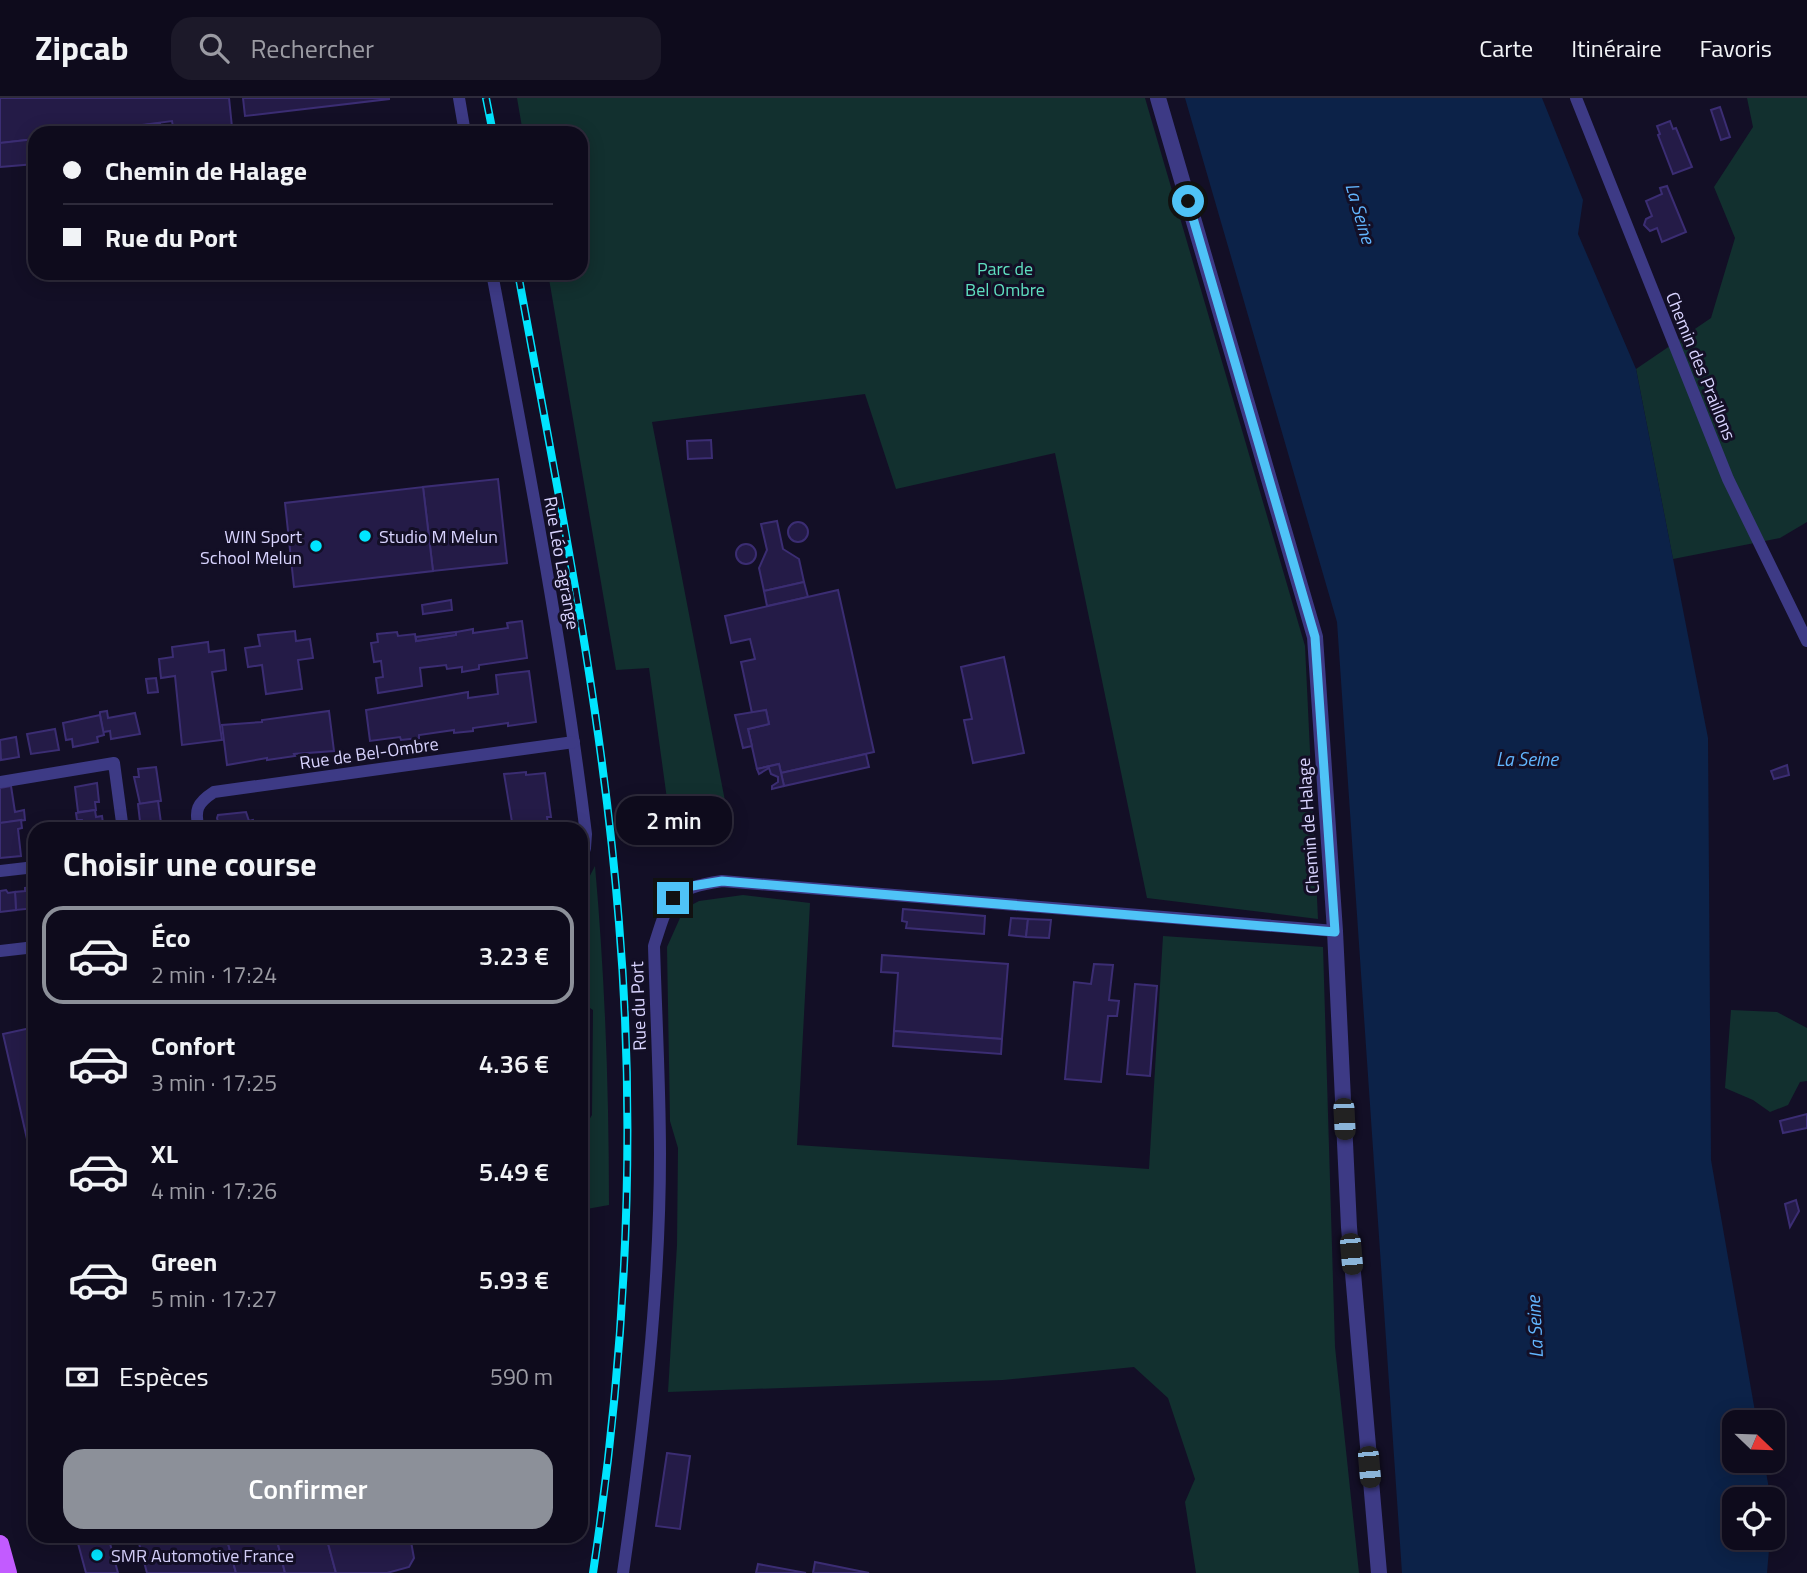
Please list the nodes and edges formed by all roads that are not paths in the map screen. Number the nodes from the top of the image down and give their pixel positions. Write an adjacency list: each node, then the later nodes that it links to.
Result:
1 (459, 98): 4 (street)
2 (1158, 98): 14 (street, Chemin de Halage)
3 (1576, 98): 6 (street, Chemin des Praillons)
4 (465, 126)
5 (493, 280): 7 (street, Rue Léo Lagrange)
6 (1807, 641)
7 (575, 742): 10 (street, Rue de Bel-Ombre); 11 (street, Rue Léo Lagrange)
8 (0, 782): 9 (street)
9 (122, 822)
10 (198, 822)
11 (585, 822)
12 (28, 868): 13 (street)
13 (0, 870)
14 (1335, 932): 19 (street, Rue du Port); 20 (street, Chemin de Halage)
15 (28, 948): 16 (street)
16 (0, 951)
17 (0, 1544): 18 (main road)
18 (8, 1573)
19 (623, 1573)
20 (1379, 1573)

